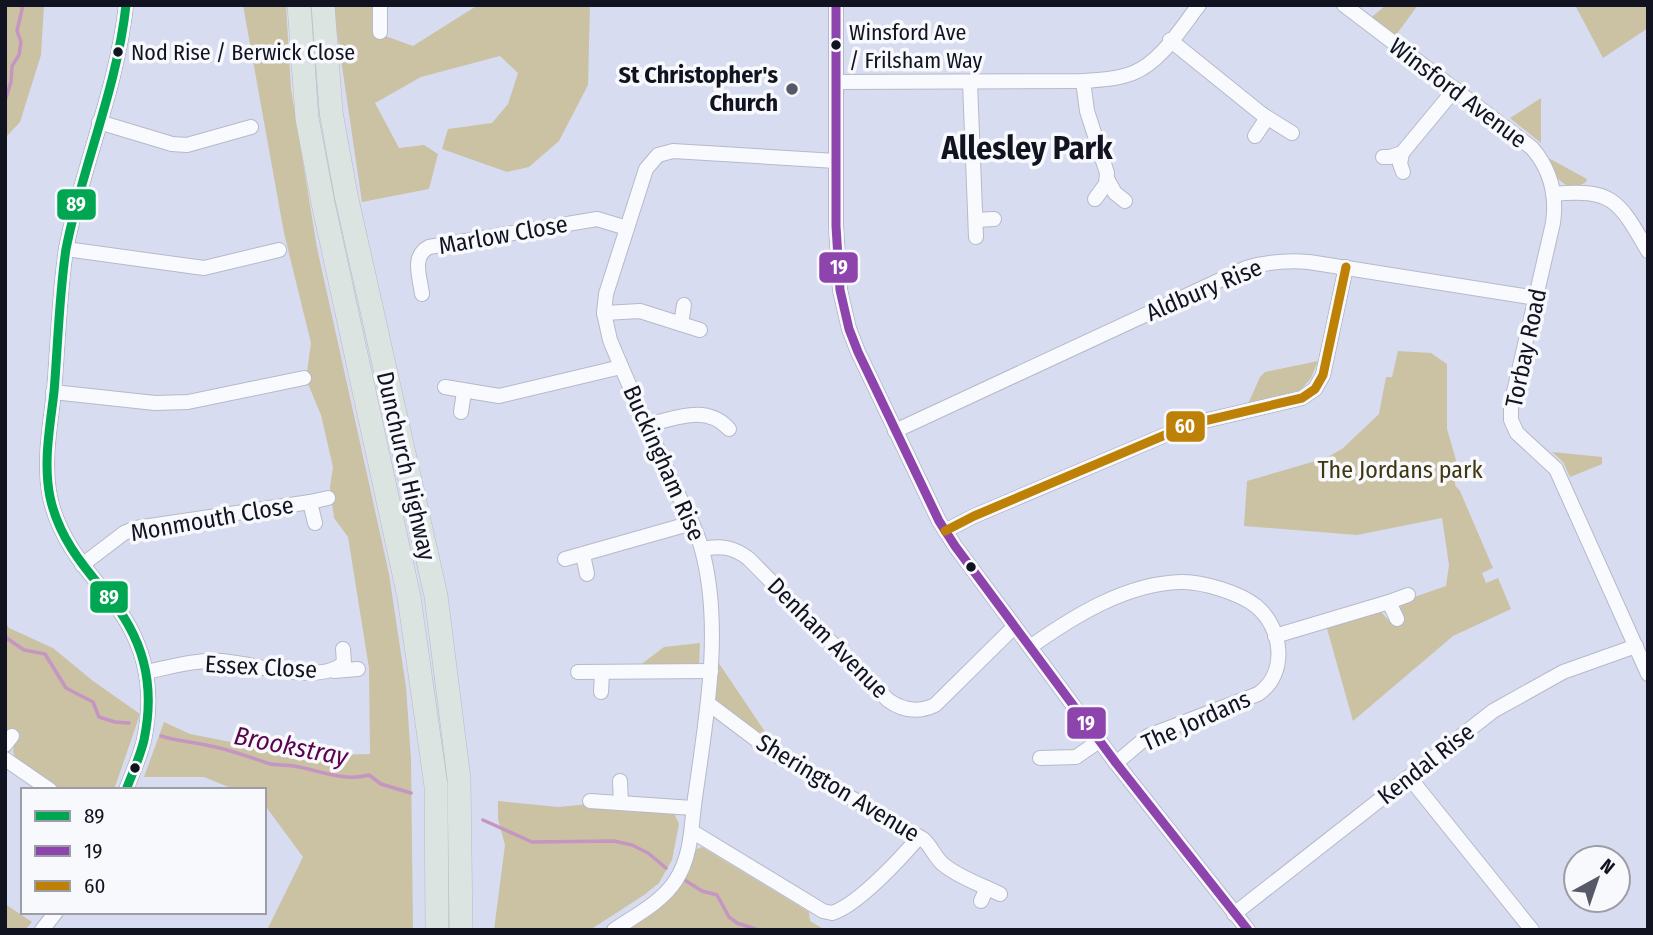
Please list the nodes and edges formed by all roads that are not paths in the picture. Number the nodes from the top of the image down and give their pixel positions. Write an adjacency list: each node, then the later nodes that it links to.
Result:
1 (126, 5): 15 (street)
2 (299, 5): 94 (highway, Dunchurch Highway)
3 (323, 5): 95 (highway, Dunchurch Highway)
4 (380, 5): 8 (street)
5 (836, 5): 11 (street)
6 (1199, 5): 9 (street)
7 (1344, 5): 13 (street, Winsford Avenue)
8 (380, 32)
9 (1170, 40): 10 (street); 14 (street)
10 (1083, 81): 12 (street); 23 (street)
11 (836, 82): 12 (street); 21 (street)
12 (970, 82): 28 (street)
13 (1455, 89): 19 (street); 24 (street, Winsford Avenue)
14 (1263, 115): 17 (street); 18 (street)
15 (99, 122): 16 (street); 31 (street)
16 (251, 127)
17 (1292, 133)
18 (1255, 136)
19 (1402, 153): 20 (street); 22 (street)
20 (1383, 157)
21 (836, 162): 29 (street, Buckingham Rise); 49 (street)
22 (1403, 172)
23 (1107, 178): 25 (street); 26 (street)
24 (1553, 194): 33 (street); 36 (street, Torbay Road)
25 (1096, 198)
26 (1125, 201)
27 (994, 219): 28 (street)
28 (976, 220): 30 (street)
29 (627, 228): 35 (street, Marlow Close); 38 (street, Buckingham Rise)
30 (976, 237)
31 (66, 249): 32 (street); 44 (street)
32 (279, 250)
33 (1648, 251)
34 (1346, 267): 36 (street, Aldbury Rise); 49 (street, Aldbury Rise); 54 (street)
35 (422, 294)
36 (1536, 298): 65 (street, Torbay Road)
37 (684, 305): 39 (street)
38 (604, 313): 39 (street); 41 (street, Buckingham Rise)
39 (681, 324): 40 (street)
40 (700, 330)
41 (621, 368): 45 (street); 48 (street, Buckingham Rise)
42 (303, 378): 44 (street)
43 (445, 387): 45 (street)
44 (54, 392): 58 (street)
45 (464, 392): 47 (street)
46 (729, 405): 48 (street)
47 (461, 412)
48 (647, 425): 53 (street, Buckingham Rise)
49 (895, 431): 54 (street)
50 (328, 498): 51 (street, Monmouth Close)
51 (310, 502): 52 (street, Monmouth Close); 58 (street, Monmouth Close)
52 (315, 523)
53 (692, 523): 55 (street, Buckingham Rise); 56 (street)
54 (945, 531): 63 (street)
55 (702, 549): 63 (street, Denham Avenue); 71 (street, Buckingham Rise)
56 (583, 555): 57 (street); 59 (street)
57 (565, 559)
58 (82, 565): 72 (street)
59 (587, 574)
60 (1408, 595): 61 (street)
61 (1389, 602): 62 (street); 64 (street)
62 (1397, 619)
63 (1014, 627): 66 (street)
64 (1275, 636): 66 (street, The Jordans); 80 (street, The Jordans)
65 (1636, 646): 74 (street, Torbay Road); 81 (street, Kendal Rise)
66 (1030, 647): 77 (street)
67 (343, 649): 69 (street, Essex Close)
68 (358, 669): 69 (street, Essex Close)
69 (334, 671): 72 (street, Essex Close)
70 (578, 671): 73 (street)
71 (711, 671): 73 (street); 76 (street, Buckingham Rise)
72 (146, 672): 84 (street)
73 (601, 673): 75 (street)
74 (1648, 674)
75 (601, 692)
76 (709, 704): 87 (street, Buckingham Rise); 89 (street, Sherington Avenue)
77 (1099, 741): 78 (street); 80 (street)
78 (1040, 758)
79 (5, 759): 83 (street)
80 (1116, 764): 92 (street)
81 (1409, 777): 92 (street, Kendal Rise); 98 (street)
82 (620, 781): 86 (street)
83 (47, 788)
84 (127, 788)
85 (590, 801): 86 (street)
86 (621, 803): 87 (street)
87 (694, 808): 88 (street, Buckingham Rise)
88 (693, 832): 89 (street); 96 (street, Buckingham Rise)
89 (919, 837): 90 (street, Sherington Avenue)
90 (989, 894)
91 (54, 914): 93 (street)
92 (1234, 914): 97 (street)
93 (42, 930)
94 (438, 930)
95 (461, 930)
96 (614, 930)
97 (1248, 930)
98 (1532, 930)

